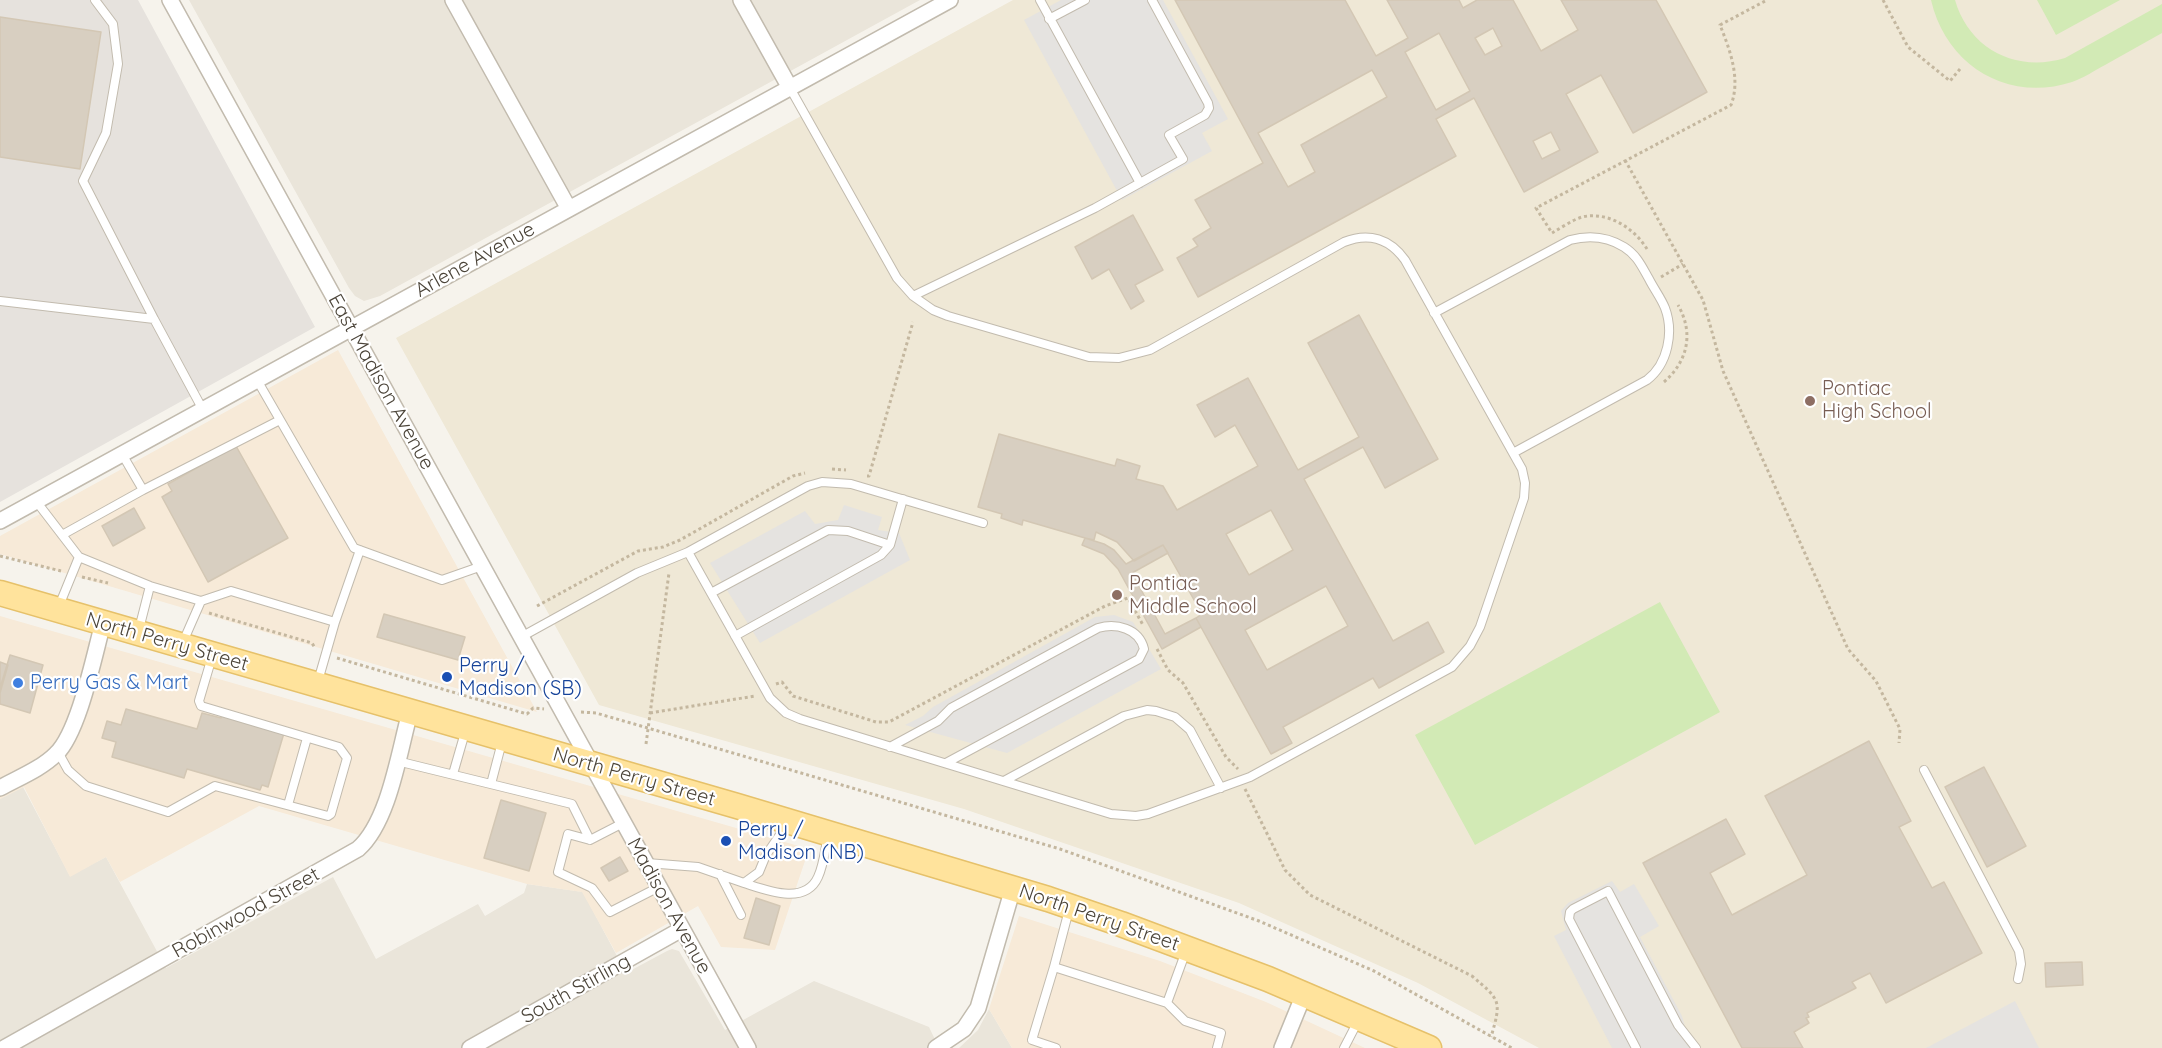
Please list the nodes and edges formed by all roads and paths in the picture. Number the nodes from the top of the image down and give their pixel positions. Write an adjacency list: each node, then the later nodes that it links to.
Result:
1 (94, 0): 27 (lane)
2 (170, 0): 29 (street, East Madison Avenue)
3 (453, 0): 16 (street)
4 (741, 0): 13 (street)
5 (950, 0): 13 (street, Arlene Avenue)
6 (1040, 0): 11 (lane)
7 (1085, 0): 11 (lane)
8 (1152, 0): 15 (lane)
9 (1767, 0): 14 (path)
10 (1883, 0): 12 (path)
11 (1049, 19): 15 (lane)
12 (1960, 69)
13 (790, 88): 16 (street, Arlene Avenue); 23 (lane)
14 (1625, 160): 17 (path); 18 (path)
15 (1140, 183): 23 (lane)
16 (569, 209): 29 (street, Arlene Avenue)
17 (1648, 253)
18 (1683, 264): 20 (path); 79 (path)
19 (1658, 268): 20 (path)
20 (1662, 276): 21 (path); 22 (path)
21 (1651, 282): 26 (lane); 34 (lane)
22 (1667, 284)
23 (913, 296): 26 (lane)
24 (0, 301): 27 (lane)
25 (1676, 301): 31 (path)
26 (1434, 313): 34 (lane)
27 (154, 319): 32 (lane)
28 (913, 322): 39 (path)
29 (352, 328): 30 (street, Arlene Avenue); 52 (street, East Madison Avenue)
30 (257, 380): 32 (street, Arlene Avenue); 33 (lane)
31 (1661, 385)
32 (202, 410): 35 (street, Arlene Avenue)
33 (280, 420): 40 (lane); 47 (lane)
34 (1513, 453): 87 (lane)
35 (122, 454): 40 (lane); 42 (street, Arlene Avenue)
36 (824, 469): 37 (path)
37 (850, 471)
38 (808, 472): 59 (path)
39 (859, 474)
40 (143, 490): 45 (lane)
41 (903, 500): 44 (lane); 46 (lane); 48 (lane)
42 (36, 501): 43 (street, Arlene Avenue); 45 (lane)
43 (0, 521)
44 (983, 523)
45 (62, 535): 50 (lane)
46 (890, 545): 57 (lane); 65 (lane)
47 (360, 550): 52 (lane); 62 (lane)
48 (688, 552): 51 (lane); 57 (lane)
49 (0, 556): 53 (path)
50 (79, 557): 53 (lane); 55 (lane)
51 (671, 559): 66 (lane); 74 (path)
52 (482, 566): 66 (street, East Madison Avenue)
53 (72, 574): 54 (path); 60 (lane)
54 (110, 584)
55 (150, 586): 58 (lane); 64 (lane)
56 (0, 593): 60 (main road, North Perry Street)
57 (711, 593): 65 (lane)
58 (201, 601): 61 (lane); 62 (lane)
59 (537, 606)
60 (57, 610): 63 (main road, North Perry Street)
61 (197, 610): 67 (lane); 69 (path)
62 (336, 622): 69 (lane)
63 (103, 623): 64 (main road, North Perry Street); 81 (street)
64 (138, 633): 67 (main road, North Perry Street)
65 (735, 636): 80 (lane)
66 (521, 637): 84 (street, East Madison Avenue)
67 (181, 646): 68 (main road, North Perry Street)
68 (212, 655): 70 (main road, North Perry Street); 76 (lane)
69 (326, 655): 70 (lane); 71 (path)
70 (316, 685): 72 (main road, North Perry Street)
71 (533, 708)
72 (410, 712): 75 (main road, North Perry Street); 82 (street, Robinwood Street)
73 (596, 713): 74 (path)
74 (648, 728): 78 (path); 111 (path)
75 (466, 729): 77 (main road, North Perry Street); 86 (lane)
76 (307, 738): 92 (lane); 92 (lane)
77 (502, 739): 84 (main road, North Perry Street); 89 (lane)
78 (646, 744)
79 (1899, 744)
80 (890, 747): 83 (lane); 83 (lane)
81 (58, 752): 90 (street); 92 (lane)
82 (397, 761): 86 (lane); 113 (street, Robinwood Street)
83 (946, 763): 88 (lane)
84 (591, 765): 93 (main road, North Perry Street); 94 (street, Madison Avenue)
85 (1924, 770): 107 (lane)
86 (453, 774): 89 (lane)
87 (1242, 780): 91 (lane); 111 (path)
88 (1004, 781): 91 (lane); 91 (lane)
89 (490, 784): 96 (lane)
90 (0, 788)
91 (1221, 788)
92 (288, 805)
93 (789, 822): 95 (main road, North Perry Street); 99 (lane)
94 (623, 823): 96 (lane); 97 (street, Madison Avenue)
95 (829, 834): 99 (lane); 101 (main road, North Perry Street)
96 (590, 840): 100 (lane)
97 (645, 863): 98 (lane); 100 (street, Madison Avenue)
98 (720, 874): 99 (lane); 103 (lane)
99 (744, 884)
100 (659, 887): 104 (street, Madison Avenue)
101 (1013, 888): 102 (main road, North Perry Street); 116 (street)
102 (1070, 906): 105 (main road, North Perry Street); 106 (lane)
103 (741, 915)
104 (682, 929): 114 (street, South Stirling); 115 (street, Madison Avenue)
105 (1187, 948): 108 (main road, North Perry Street); 109 (lane)
106 (1054, 967): 109 (lane); 117 (lane)
107 (2018, 979)
108 (1305, 994): 110 (main road, North Perry Street); 119 (street)
109 (1167, 1004): 118 (lane)
110 (1360, 1017): 112 (main road, North Perry Street); 120 (lane)
111 (1491, 1037): 121 (path)
112 (1425, 1047)
113 (4, 1048)
114 (470, 1048)
115 (748, 1048)
116 (936, 1048)
117 (1056, 1048)
118 (1217, 1048)
119 (1282, 1048)
120 (1344, 1048)
121 (1512, 1048)
122 (1636, 1048): 123 (lane)
123 (1696, 1048)

